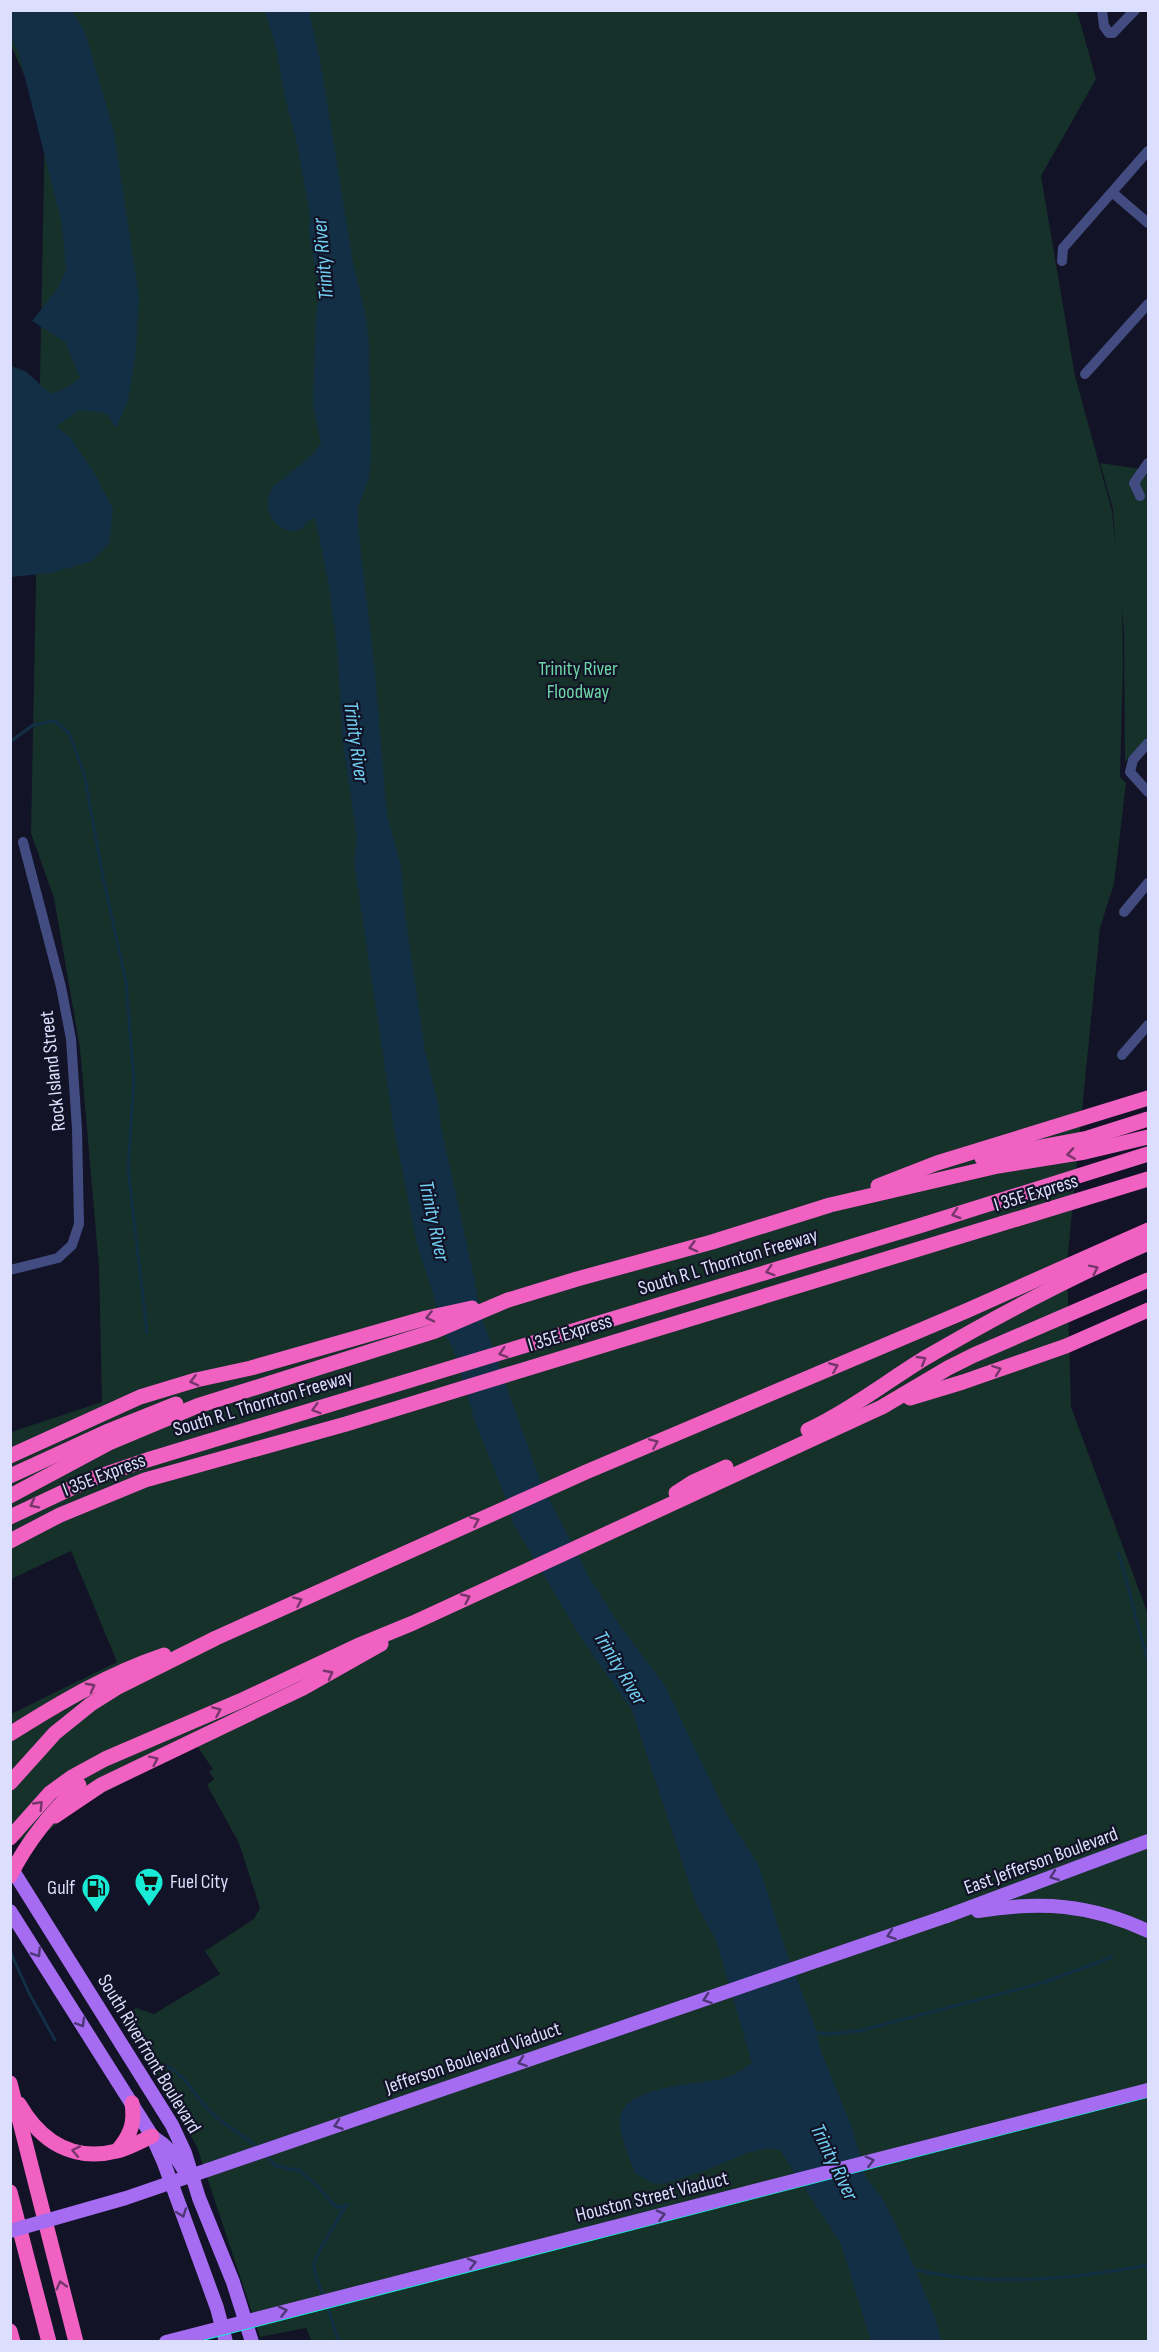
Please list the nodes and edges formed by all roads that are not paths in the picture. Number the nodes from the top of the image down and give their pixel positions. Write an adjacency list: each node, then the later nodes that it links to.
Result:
1 (1102, 10): 2 (street)
2 (1135, 10)
3 (1149, 151): 4 (street)
4 (1113, 193): 5 (street); 6 (street)
5 (1149, 223)
6 (1062, 261)
7 (1149, 304): 8 (street)
8 (1085, 374)
9 (1149, 463): 10 (street)
10 (1140, 496)
11 (1149, 743): 12 (street)
12 (1149, 792)
13 (23, 842): 27 (street, Rock Island Street)
14 (1149, 883): 15 (street)
15 (1124, 912)
16 (1149, 1025): 17 (street)
17 (1122, 1055)
18 (1146, 1099): 22 (highway)
19 (1149, 1119): 22 (highway)
20 (1149, 1137): 24 (highway, one-way to 24)
21 (1149, 1154): 36 (highway, South R L Thornton Freeway, one-way to 36)
22 (895, 1179): 24 (highway)
23 (1149, 1179): 38 (highway, I 35E Express)
24 (830, 1205): 29 (highway, one-way to 29)
25 (1149, 1230): 26 (highway)
26 (1138, 1242): 37 (highway, one-way to 26); 40 (highway, one-way to 26)
27 (10, 1270)
28 (1149, 1280): 31 (highway)
29 (508, 1300): 32 (highway); 33 (highway, one-way to 33)
30 (1149, 1310): 31 (highway, one-way to 30)
31 (882, 1407): 37 (highway)
32 (109, 1437): 34 (highway); 35 (highway)
33 (10, 1456)
34 (10, 1476)
35 (10, 1496)
36 (10, 1517)
37 (629, 1523): 39 (highway, one-way to 37)
38 (10, 1541)
39 (413, 1623): 42 (highway, one-way to 39); 47 (highway, one-way to 39, bridge)
40 (216, 1638): 41 (highway, one-way to 40); 43 (highway)
41 (10, 1734)
42 (105, 1759): 45 (highway, one-way to 42); 50 (highway, bridge)
43 (10, 1783)
44 (1149, 1831): 49 (main road)
45 (10, 1838)
46 (1149, 1841): 49 (main road, East Jefferson Boulevard)
47 (10, 1860)
48 (10, 1866): 50 (main road, South Riverfront Boulevard)
49 (1077, 1868): 52 (main road, East Jefferson Boulevard, one-way to 52)
50 (14, 1877): 60 (main road, South Riverfront Boulevard)
51 (10, 1911): 56 (main road, South Riverfront Boulevard, one-way to 56)
52 (947, 1916): 53 (main road); 61 (main road, Jefferson Boulevard Viaduct, one-way to 61, bridge)
53 (1149, 1932)
54 (12, 2089): 58 (highway, one-way to 54); 67 (highway, one-way to 54)
55 (1149, 2090): 68 (main road, Houston Street Viaduct, one-way to 55, bridge)
56 (132, 2103): 57 (main road, South Riverfront Boulevard); 58 (highway)
57 (152, 2136): 58 (highway); 60 (main road); 63 (main road, South Riverfront Boulevard, one-way to 63)
58 (118, 2151)
59 (10, 2192): 66 (highway)
60 (199, 2198): 62 (main road, South Riverfront Boulevard)
61 (10, 2230)
62 (239, 2300): 63 (main road); 70 (main road, South Riverfront Boulevard)
63 (217, 2308): 69 (main road, South Riverfront Boulevard)
64 (10, 2331): 65 (highway)
65 (13, 2342)
66 (49, 2342)
67 (76, 2342)
68 (166, 2342)
69 (226, 2342)
70 (252, 2342)

